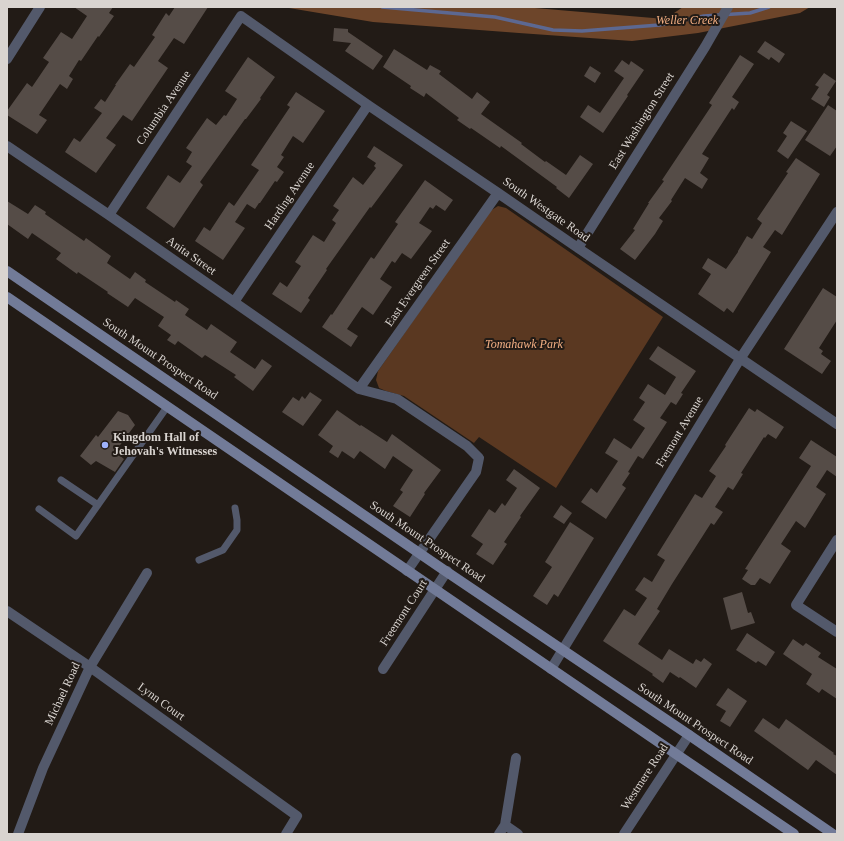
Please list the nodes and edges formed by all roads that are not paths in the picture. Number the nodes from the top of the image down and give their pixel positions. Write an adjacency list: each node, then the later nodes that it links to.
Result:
1 (40, 7): 4 (street)
2 (727, 9): 10 (street, East Washington Street)
3 (241, 16): 5 (street, South Westgate Road); 9 (street, Columbia Avenue)
4 (7, 59)
5 (368, 105): 7 (street, South Westgate Road); 13 (street, Harding Avenue)
6 (7, 146): 9 (street, Anita Street)
7 (498, 193): 10 (street, South Westgate Road); 15 (street, East Evergreen Street)
8 (837, 212): 14 (street, Fremont Avenue)
9 (109, 215): 13 (street, Anita Street)
10 (578, 248): 14 (street, South Westgate Road)
11 (7, 271): 23 (main road, South Mount Prospect Road)
12 (7, 297): 16 (main road)
13 (234, 302): 15 (street, Anita Street)
14 (740, 359): 17 (street, South Westgate Road); 31 (street, Fremont Avenue)
15 (359, 389): 23 (street)
16 (167, 407): 19 (lane); 25 (main road)
17 (837, 424)
18 (61, 480): 19 (lane)
19 (98, 505): 21 (lane)
20 (235, 508): 24 (lane)
21 (39, 509)
22 (837, 540): 30 (street)
23 (420, 553): 25 (street); 26 (main road, South Mount Prospect Road)
24 (199, 560)
25 (407, 571): 28 (main road)
26 (447, 571): 28 (street, Freemont Court); 31 (main road, South Mount Prospect Road)
27 (147, 573): 32 (street, Michael Road)
28 (435, 590): 33 (street, Freemont Court); 34 (main road)
29 (7, 611): 32 (street, Lynn Court)
30 (837, 632)
31 (563, 650): 34 (street, Fremont Avenue); 35 (main road, South Mount Prospect Road)
32 (90, 667): 39 (street, Michael Road); 40 (street, Lynn Court)
33 (383, 669)
34 (551, 669): 36 (main road)
35 (689, 735): 36 (street, Westmere Road); 44 (main road, South Mount Prospect Road)
36 (676, 754): 42 (street, Westmere Road); 43 (main road)
37 (516, 758): 38 (street)
38 (502, 830): 41 (street)
39 (18, 834)
40 (286, 834)
41 (518, 834)
42 (624, 834)
43 (794, 834)
44 (833, 834)

